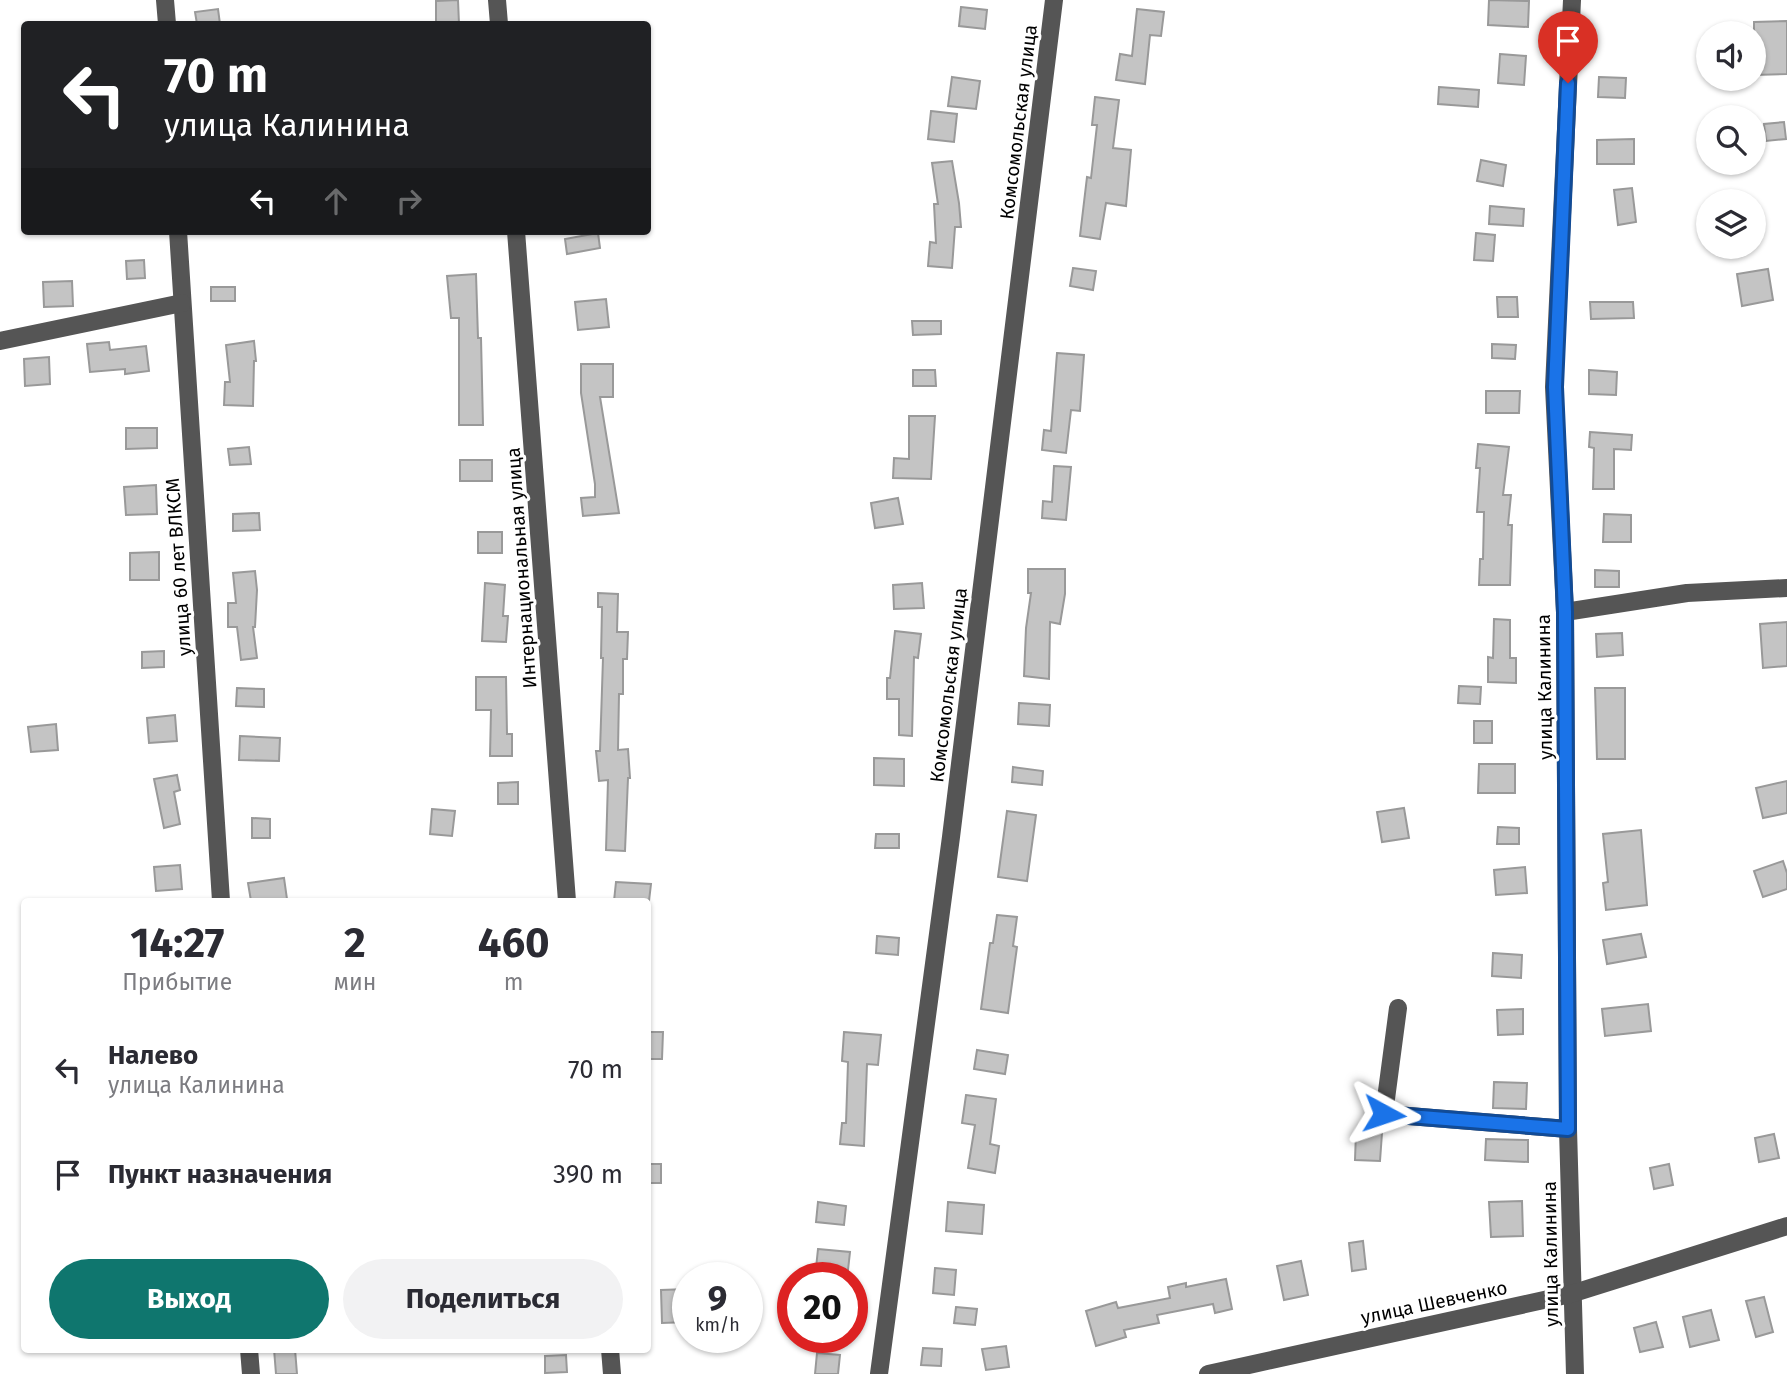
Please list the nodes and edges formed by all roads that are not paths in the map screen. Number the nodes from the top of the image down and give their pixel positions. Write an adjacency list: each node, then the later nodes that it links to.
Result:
1 (165, 0): 5 (street)
2 (497, 0): 6 (street)
3 (1054, 0): 23 (street, Комсомольская улица)
4 (1572, 0): 12 (street, улица Калинина)
5 (167, 21)
6 (499, 21)
7 (178, 235): 9 (street, улица 60 лет ВЛКСМ)
8 (516, 235): 14 (street, Интернациональная улица)
9 (183, 303): 10 (street); 13 (street, улица 60 лет ВЛКСМ)
10 (0, 341)
11 (1787, 588): 12 (street)
12 (1565, 612): 16 (street, улица Калинина)
13 (221, 898)
14 (567, 898)
15 (1398, 1008): 16 (street)
16 (1568, 1129): 18 (street, улица Калинина)
17 (1787, 1226): 18 (street, улица Шевченко)
18 (1572, 1294): 24 (street, улица Шевченко); 25 (street, улица Калинина)
19 (249, 1353): 21 (street)
20 (610, 1353): 22 (street)
21 (251, 1374)
22 (612, 1374)
23 (879, 1374)
24 (1208, 1374)
25 (1574, 1374)

